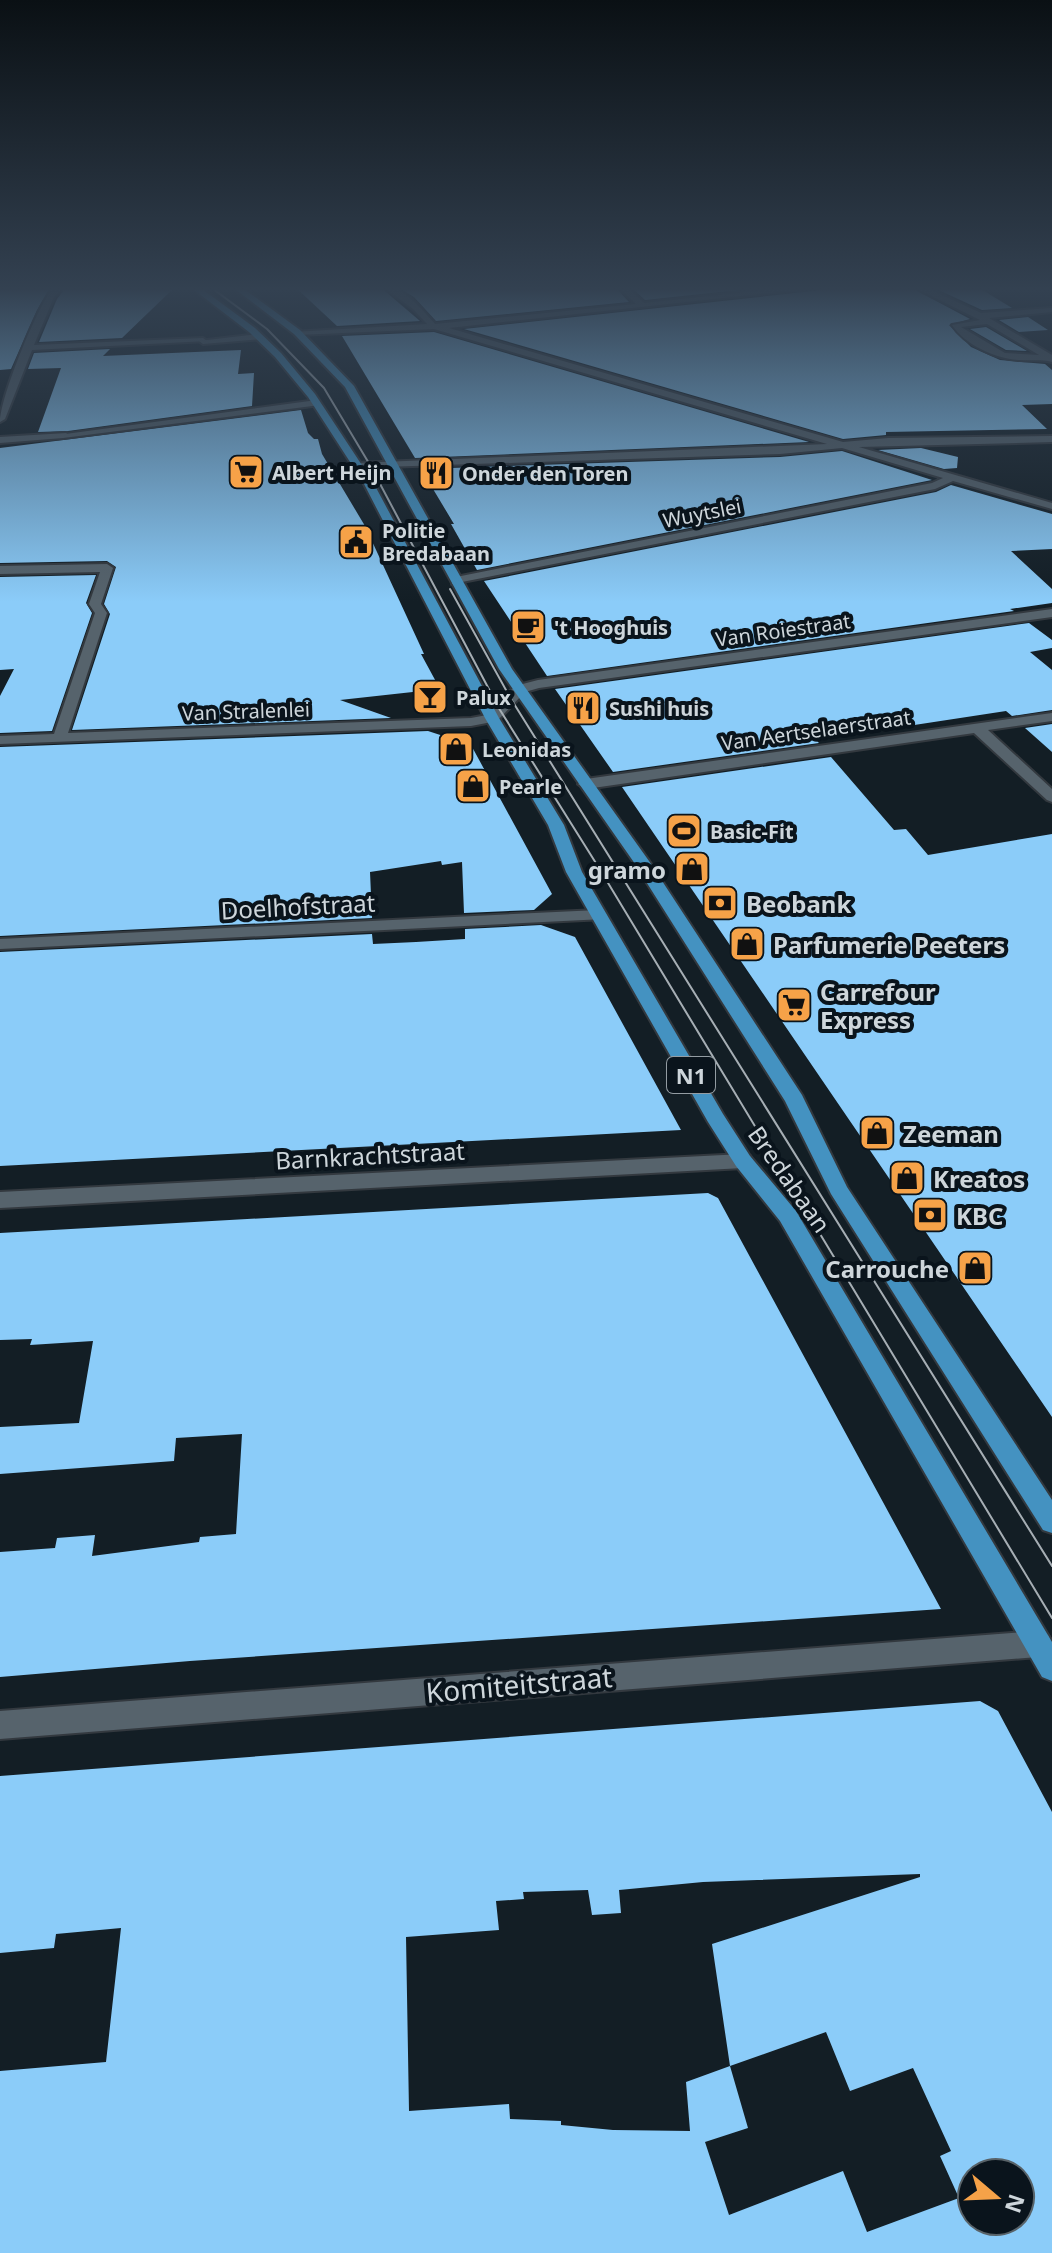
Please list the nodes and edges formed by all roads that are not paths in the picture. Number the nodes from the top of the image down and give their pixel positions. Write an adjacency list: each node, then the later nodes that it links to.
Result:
1 (11, 391): 6 (street)
2 (307, 391): 5 (main road, Bredabaan / N1)
3 (350, 391): 10 (main road, Bredabaan)
4 (656, 391): 9 (street)
5 (317, 403): 8 (street); 11 (main road, Bredabaan / N1)
6 (1, 415)
7 (1052, 439): 9 (street)
8 (0, 440)
9 (841, 445): 10 (street); 12 (street)
10 (390, 463): 11 (street); 15 (main road, Bredabaan)
11 (357, 466): 19 (main road, Bredabaan / N1)
12 (952, 477): 13 (street); 15 (street, Wuytslei)
13 (1052, 506)
14 (0, 570): 21 (street)
15 (456, 581): 17 (main road, Bredabaan)
16 (1052, 613): 17 (street, Van Roiestraat)
17 (520, 689): 19 (street); 23 (main road, Bredabaan)
18 (1052, 717): 20 (street, Van Aertselaerstraat)
19 (492, 718): 21 (street, Van Stralenlei); 25 (main road, Bredabaan / N1)
20 (976, 727): 23 (street, Van Aertselaerstraat); 24 (street)
21 (60, 737): 22 (street, Van Stralenlei)
22 (0, 740)
23 (586, 784): 29 (main road, Bredabaan)
24 (1052, 797)
25 (598, 915): 26 (street, Doelhofstraat); 27 (main road, Bredabaan / N1)
26 (0, 944)
27 (743, 1161): 28 (street, Barnkrachtstraat); 30 (main road, Bredabaan / N1)
28 (0, 1200)
29 (1052, 1522)
30 (1045, 1656): 31 (street, Komiteitstraat)
31 (0, 1725)

